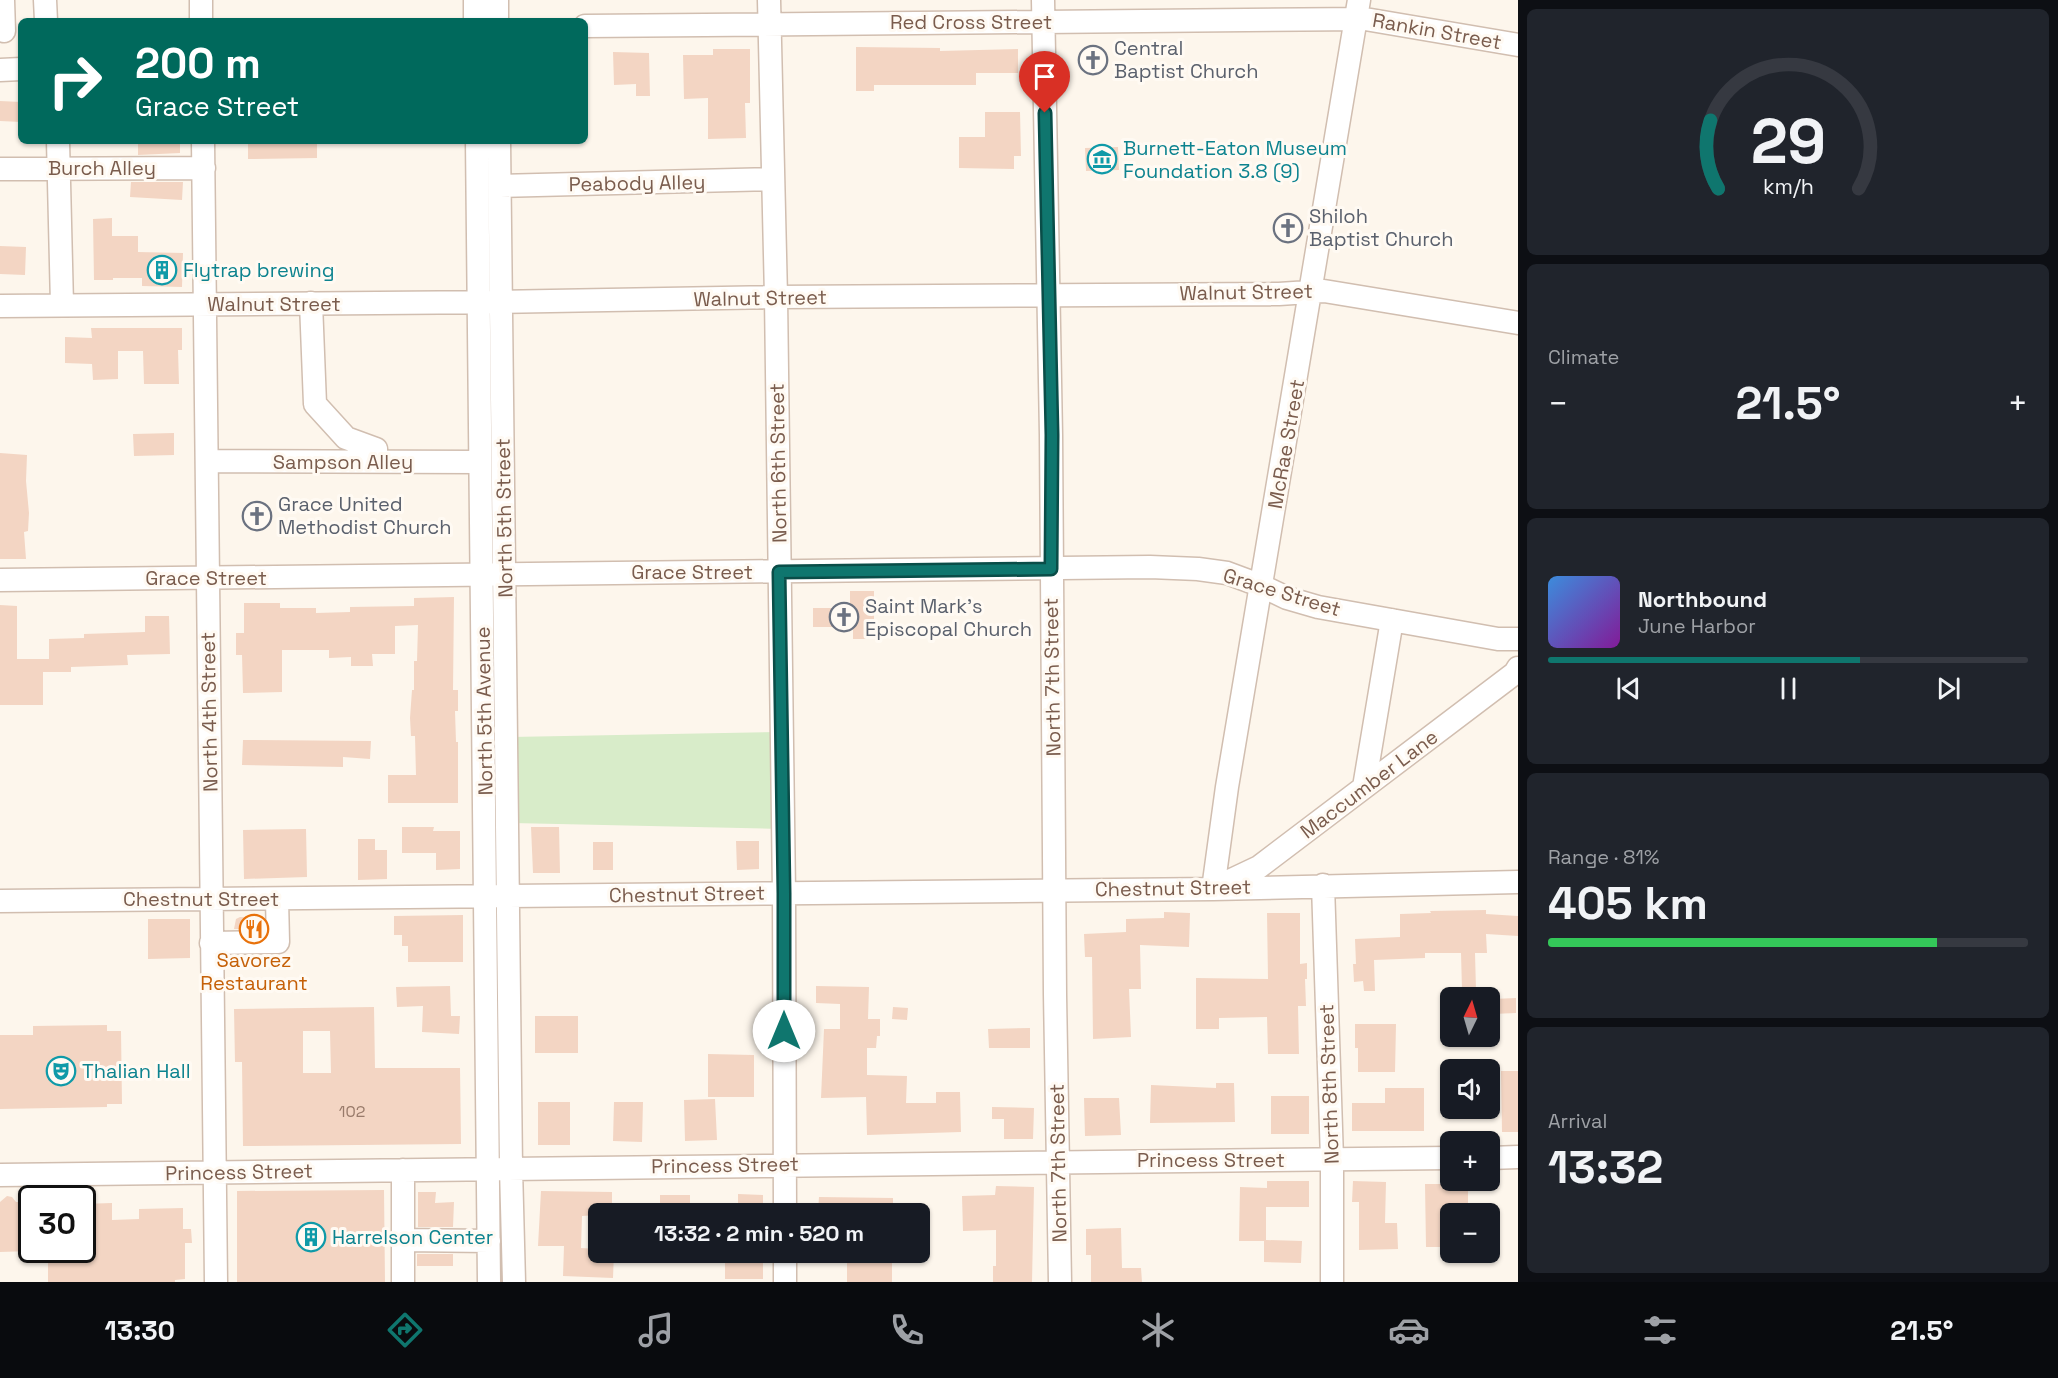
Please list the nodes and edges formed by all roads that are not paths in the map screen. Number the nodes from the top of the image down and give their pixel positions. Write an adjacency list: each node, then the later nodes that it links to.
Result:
1 (3, 0): 16 (street)
2 (45, 0): 10 (street)
3 (201, 0): 11 (street)
4 (475, 0): 12 (street)
5 (497, 0): 13 (street)
6 (770, 0): 14 (street, North 6th Street)
7 (1328, 0): 8 (street)
8 (1358, 9): 9 (street, Red Cross Street); 17 (street, Rankin Street); 29 (street, McRae Street)
9 (1043, 11): 14 (street, Red Cross Street); 30 (street, North 7th Street)
10 (46, 18)
11 (201, 18)
12 (475, 18)
13 (497, 18)
14 (770, 23): 15 (street, Red Cross Street); 27 (street, North 6th Street)
15 (588, 26)
16 (8, 31)
17 (1518, 45)
18 (18, 69): 19 (street)
19 (0, 70)
20 (58, 144): 26 (street)
21 (203, 144): 24 (street, North 4th Street)
22 (477, 144): 32 (street)
23 (499, 144): 28 (street, North 5th Street)
24 (204, 168): 26 (street, Burch Alley); 34 (street, North 4th Street)
25 (0, 169): 26 (street, Burch Alley)
26 (59, 169): 35 (street)
27 (773, 179): 28 (street, Peabody Alley); 31 (street, North 6th Street)
28 (500, 186): 32 (street, North 5th Street)
29 (1311, 291): 30 (street, Walnut Street); 37 (street, Walnut Street); 46 (street, McRae Street)
30 (1049, 296): 31 (street, Walnut Street); 41 (street, North 7th Street)
31 (776, 297): 32 (street, Walnut Street); 42 (street, North 6th Street)
32 (490, 302): 33 (street, Walnut Street); 40 (street); 43 (street, North 5th Street)
33 (311, 303): 34 (street, Walnut Street); 38 (street)
34 (205, 304): 35 (street, Walnut Street); 39 (street, North 4th Street)
35 (62, 305): 36 (street, Walnut Street)
36 (0, 306)
37 (1518, 323)
38 (376, 448)
39 (207, 461): 40 (street, Sampson Alley); 44 (street, North 4th Street)
40 (480, 462): 43 (street)
41 (1051, 569): 42 (street, Grace Street); 46 (street, Grace Street); 53 (street, North 7th Street)
42 (779, 572): 43 (street, Grace Street); 55 (street, North 6th Street)
43 (494, 573): 44 (street, Grace Street); 56 (street, North 5th Street)
44 (207, 578): 45 (street, Grace Street); 57 (street, North 4th Street)
45 (0, 580)
46 (1262, 586): 47 (street, Grace Street); 54 (street, McRae Street)
47 (1392, 620): 48 (street, Grace Street); 50 (street)
48 (1518, 639)
49 (1518, 668): 50 (street, Maccumber Lane)
50 (1364, 787): 54 (street, Maccumber Lane)
51 (1518, 882): 52 (street, Chestnut Street)
52 (1323, 885): 54 (street, Chestnut Street); 64 (street, North 8th Street)
53 (1055, 889): 54 (street, Chestnut Street); 55 (street, Chestnut Street); 65 (street, North 7th Street)
54 (1213, 889)
55 (784, 893): 56 (street, Chestnut Street); 66 (street, North 6th Street)
56 (497, 896): 58 (street, Chestnut Street); 67 (street)
57 (212, 899): 58 (street, Chestnut Street); 59 (street, Chestnut Street); 60 (street, North 4th Street)
58 (277, 899): 60 (street)
59 (0, 901)
60 (211, 943): 69 (street, North 4th Street)
61 (1518, 1157): 63 (street)
62 (1440, 1158): 64 (street, Princess Street)
63 (1500, 1158)
64 (1332, 1159): 65 (street, Princess Street); 81 (street, North 8th Street)
65 (1059, 1161): 66 (street, Princess Street); 80 (street, North 7th Street)
66 (785, 1165): 67 (street, Princess Street); 71 (street, North 6th Street)
67 (500, 1168): 68 (street, Princess Street); 73 (street); 78 (street)
68 (403, 1170): 69 (street, Princess Street); 72 (street)
69 (215, 1172): 70 (street, Princess Street); 75 (street, North 4th Street)
70 (0, 1175)
71 (785, 1203)
72 (404, 1240): 73 (street); 76 (street)
73 (489, 1241): 77 (street)
74 (785, 1263): 79 (street)
75 (216, 1282)
76 (404, 1282)
77 (489, 1282)
78 (514, 1282)
79 (785, 1282)
80 (1060, 1282)
81 (1332, 1282)

